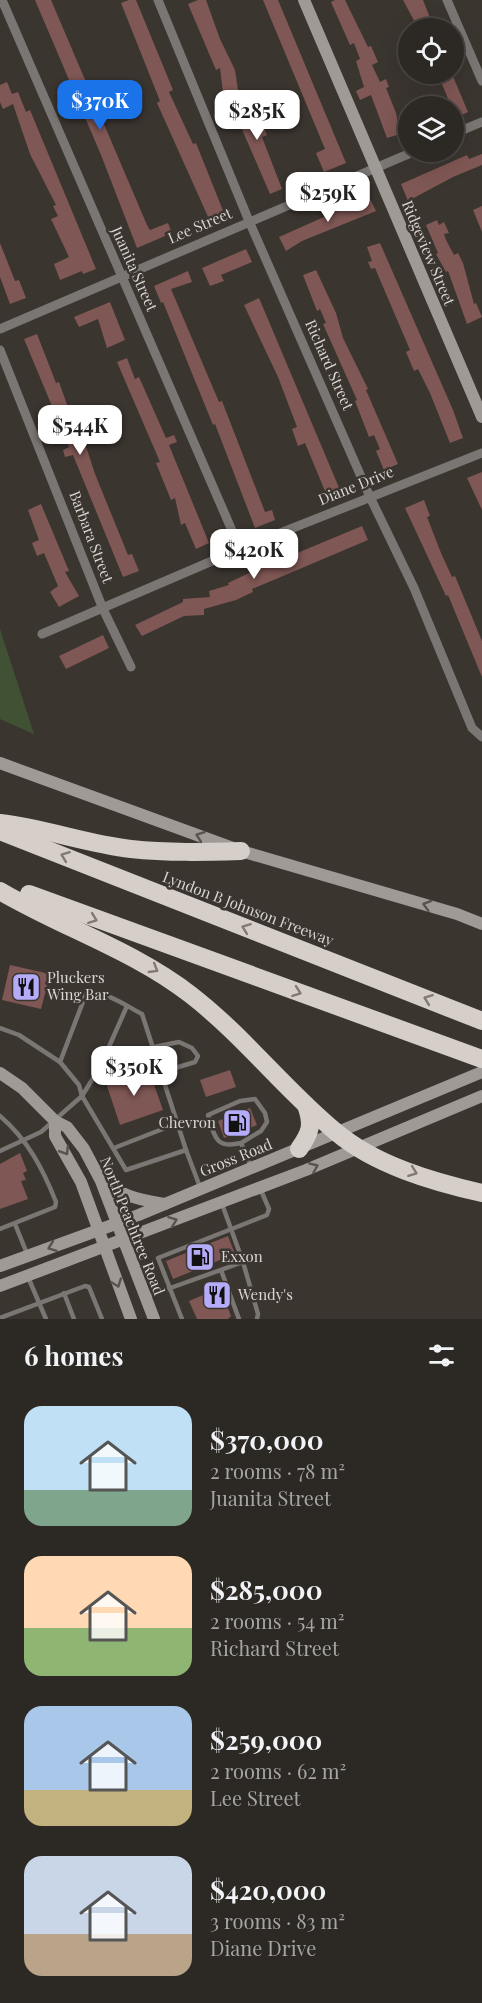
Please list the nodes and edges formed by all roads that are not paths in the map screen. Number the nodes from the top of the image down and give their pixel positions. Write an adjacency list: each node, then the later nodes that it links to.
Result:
1 (2, 0): 11 (street, Juanita Street)
2 (158, 0): 10 (street, Richard Street)
3 (304, 0): 9 (main road, Ridgeview Street)
4 (447, 0): 5 (street)
5 (482, 81)
6 (482, 122): 7 (street)
7 (464, 129)
8 (398, 158): 9 (street, Lee Street)
9 (375, 168): 10 (street, Lee Street); 14 (main road, Ridgeview Street)
10 (249, 221): 11 (street, Lee Street); 16 (street, Richard Street)
11 (121, 276): 12 (street, Lee Street); 17 (street, Juanita Street)
12 (0, 329)
13 (0, 350): 18 (street, Barbara Street)
14 (482, 417)
15 (482, 453): 16 (street, Diane Drive)
16 (370, 496): 17 (street, Diane Drive); 21 (street, Richard Street)
17 (240, 549): 18 (street, Diane Drive)
18 (103, 609): 19 (street, Diane Drive); 20 (street, Barbara Street)
19 (42, 634)
20 (131, 668)
21 (482, 737)
22 (2, 764): 25 (main road, one-way to 22)
23 (0, 823): 25 (highway)
24 (0, 831): 30 (highway, Lyndon B Johnson Freeway, one-way to 24)
25 (242, 851): 28 (main road, one-way to 25)
26 (0, 881): 33 (highway, one-way to 33)
27 (0, 891): 41 (highway, one-way to 41)
28 (482, 924)
29 (127, 1006): 32 (lane); 34 (lane); 35 (lane)
30 (482, 1021)
31 (0, 1028): 34 (lane)
32 (154, 1047): 35 (lane); 36 (lane); 36 (lane)
33 (482, 1059)
34 (60, 1062): 39 (lane)
35 (100, 1067): 39 (lane)
36 (162, 1072): 44 (lane)
37 (482, 1072): 45 (main road, Gross Road)
38 (0, 1073): 43 (main road, North Peachtree Road)
39 (82, 1096): 43 (lane); 48 (lane)
40 (482, 1096): 49 (main road)
41 (306, 1105): 45 (highway); 50 (highway)
42 (1, 1117): 46 (lane)
43 (55, 1121): 46 (lane); 54 (main road, North Peachtree Road); 64 (main road, North Peachtree Road, one-way to 64)
44 (178, 1123): 48 (lane); 51 (lane)
45 (337, 1133): 49 (highway); 50 (main road, Gross Road)
46 (25, 1141): 52 (lane); 61 (lane)
47 (241, 1143): 47 (lane); 53 (lane)
48 (114, 1148): 51 (lane)
49 (359, 1148): 55 (main road, one-way to 49); 57 (highway, one-way to 57)
50 (299, 1149): 53 (main road, Gross Road)
51 (186, 1150): 56 (lane)
52 (0, 1151)
53 (252, 1168): 55 (main road); 56 (main road, Gross Road)
54 (97, 1171): 59 (main road); 60 (main road, North Peachtree Road)
55 (260, 1188): 58 (main road); 63 (lane)
56 (201, 1189): 59 (main road, Gross Road)
57 (482, 1193)
58 (221, 1202): 63 (lane); 65 (main road, one-way to 58)
59 (165, 1204): 60 (main road, Gross Road)
60 (118, 1223): 64 (main road, Gross Road); 65 (main road, North Peachtree Road)
61 (15, 1224): 62 (lane); 67 (lane)
62 (0, 1229)
63 (231, 1229): 68 (lane); 73 (lane)
64 (98, 1230): 66 (main road, North Peachtree Road); 67 (main road, Gross Road, one-way to 67)
65 (124, 1239): 66 (main road); 75 (main road, North Peachtree Road)
66 (104, 1247): 71 (main road); 81 (main road, North Peachtree Road, one-way to 81)
67 (28, 1256): 69 (main road, Gross Road)
68 (243, 1262): 70 (lane); 85 (lane)
69 (0, 1266)
70 (220, 1270): 73 (lane); 84 (lane)
71 (28, 1276): 72 (main road); 76 (lane)
72 (0, 1286)
73 (169, 1288): 75 (lane); 83 (lane)
74 (64, 1293): 76 (lane); 79 (lane); 80 (lane)
75 (145, 1297): 82 (main road, North Peachtree Road)
76 (39, 1301): 77 (lane); 78 (lane)
77 (0, 1318)
78 (46, 1319)
79 (74, 1319)
80 (102, 1319)
81 (131, 1319)
82 (154, 1319)
83 (182, 1319)
84 (239, 1319)
85 (257, 1319)

